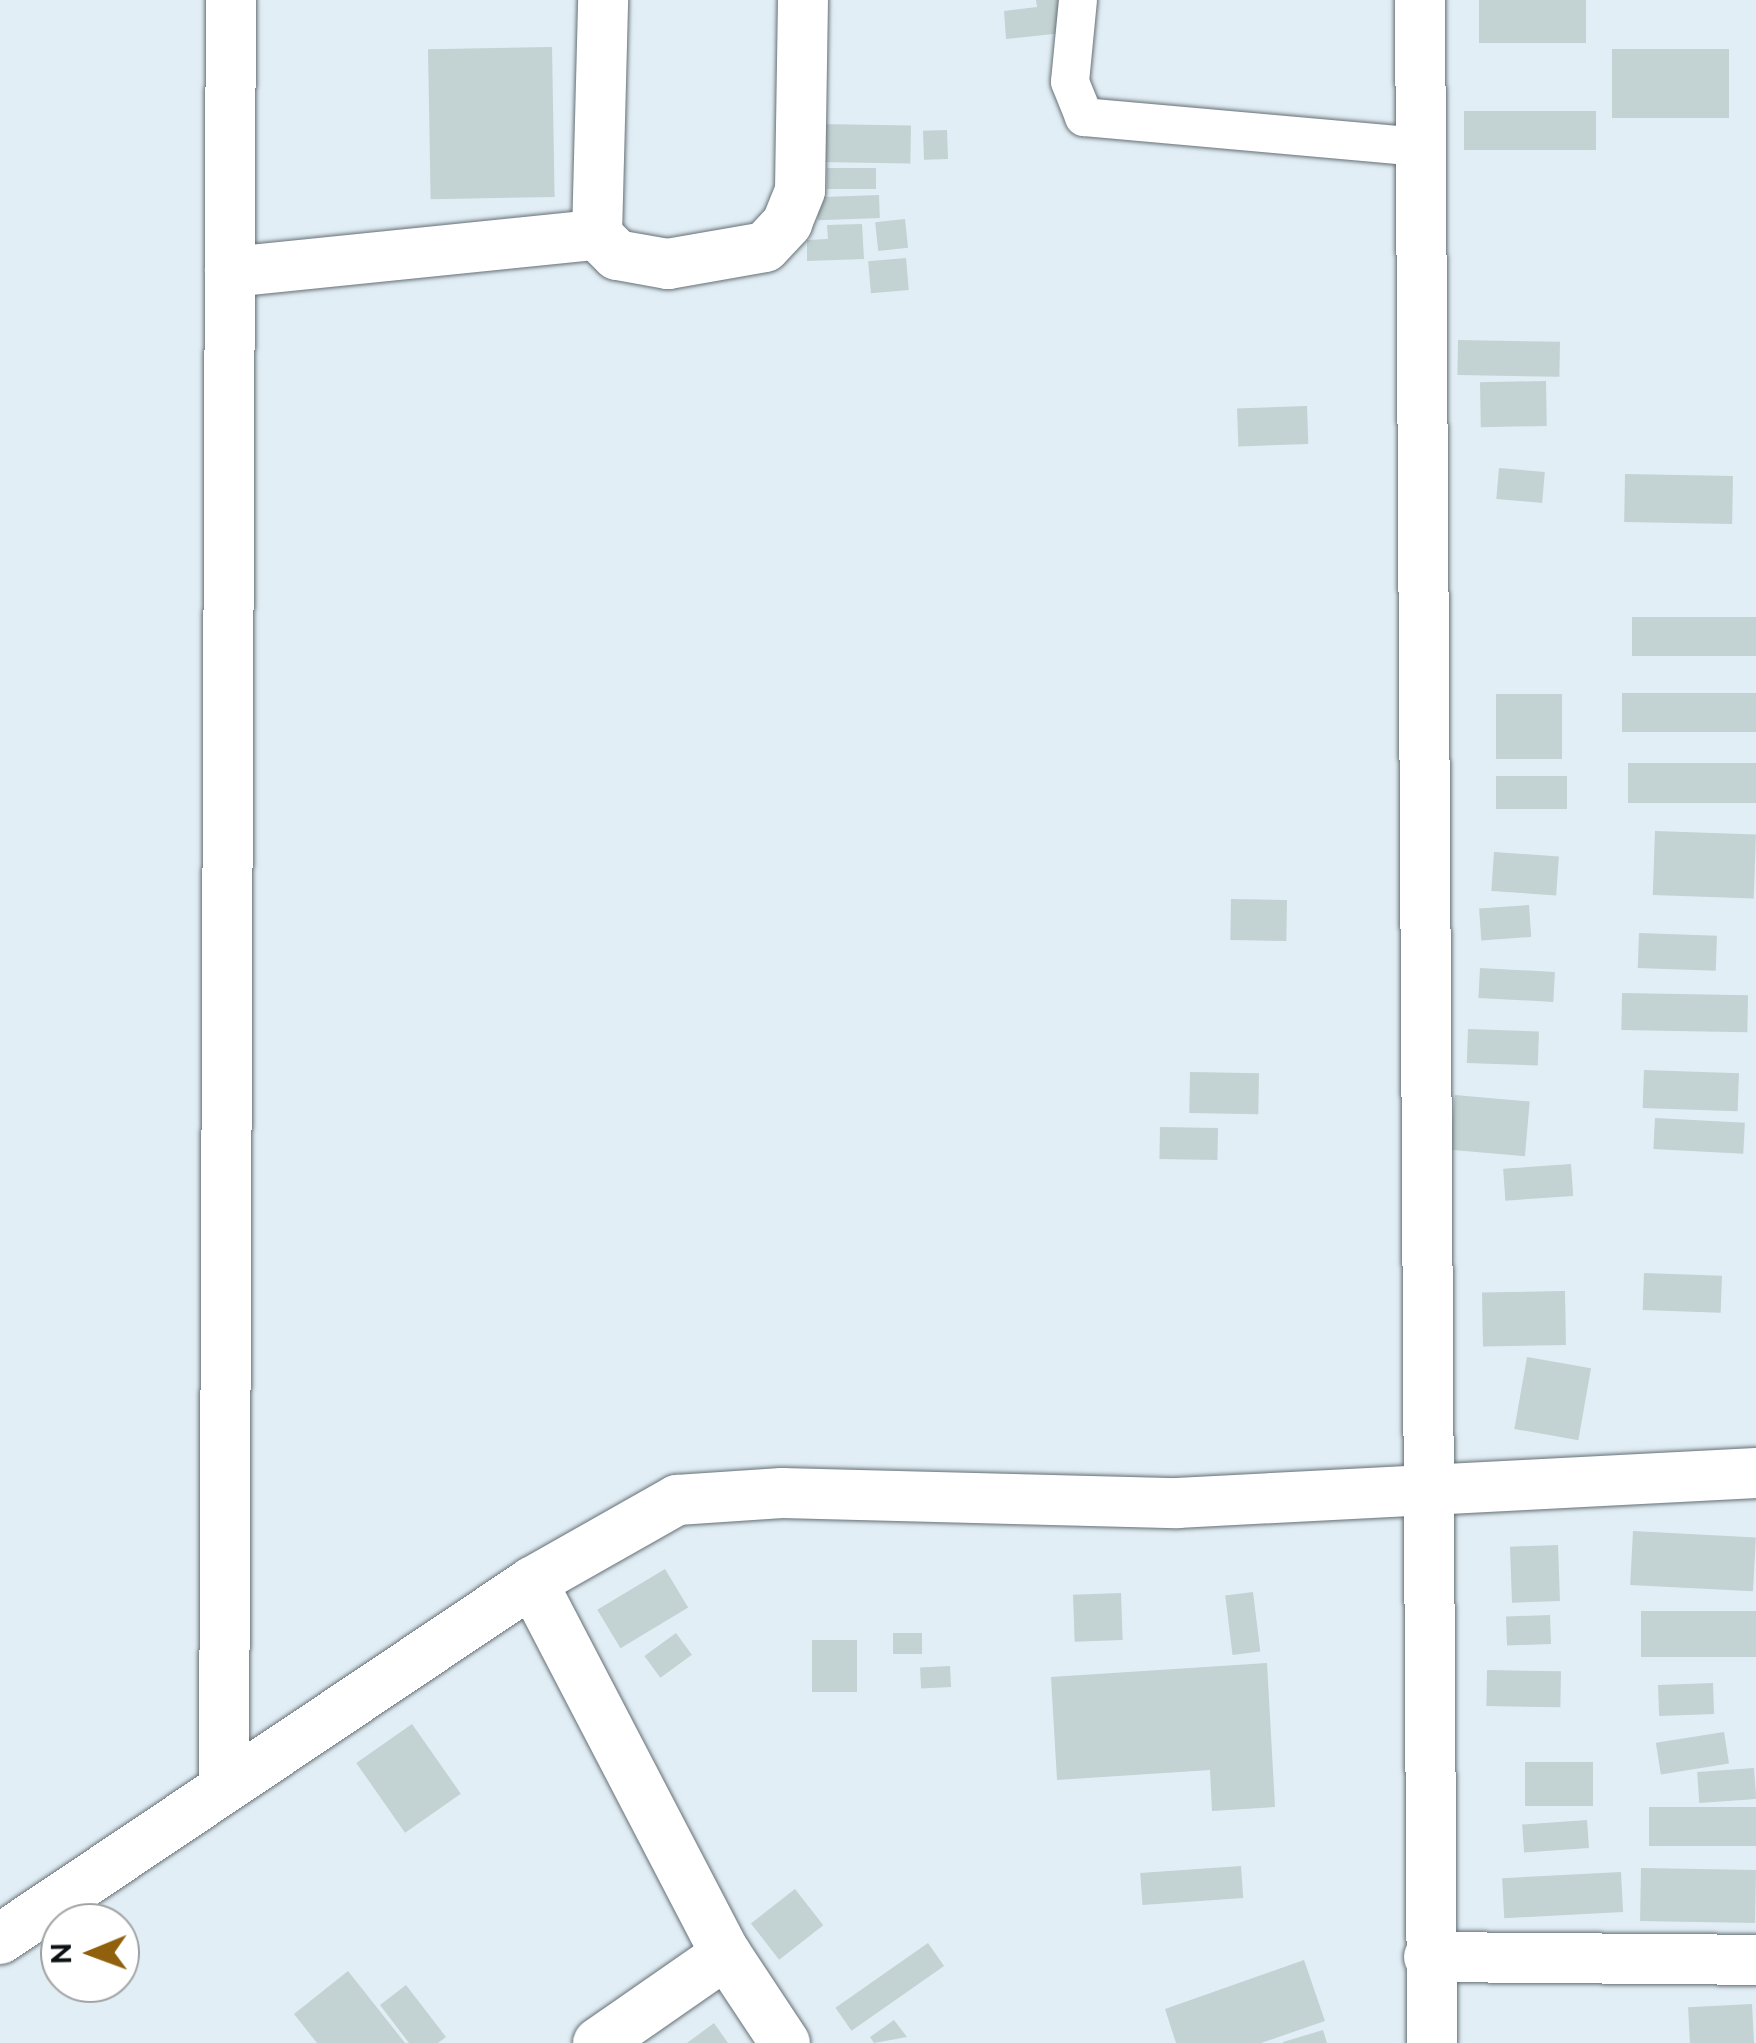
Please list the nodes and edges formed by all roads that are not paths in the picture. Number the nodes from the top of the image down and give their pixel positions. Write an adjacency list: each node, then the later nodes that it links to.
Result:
1 (231, 0): 8 (street)
2 (602, 0): 7 (street)
3 (803, 0): 7 (street)
4 (1078, 0): 6 (street)
5 (1420, 0): 6 (street)
6 (1421, 147): 10 (street)
7 (597, 235): 8 (street)
8 (230, 272): 12 (street)
9 (1756, 1473): 10 (street)
10 (1424, 1488): 11 (street); 15 (street)
11 (532, 1582): 12 (street); 14 (street)
12 (224, 1786): 13 (street)
13 (0, 1939)
14 (726, 1954): 17 (street); 18 (street)
15 (1429, 1957): 16 (street); 19 (street)
16 (1756, 1960)
17 (598, 2043)
18 (785, 2043)
19 (1432, 2043)

